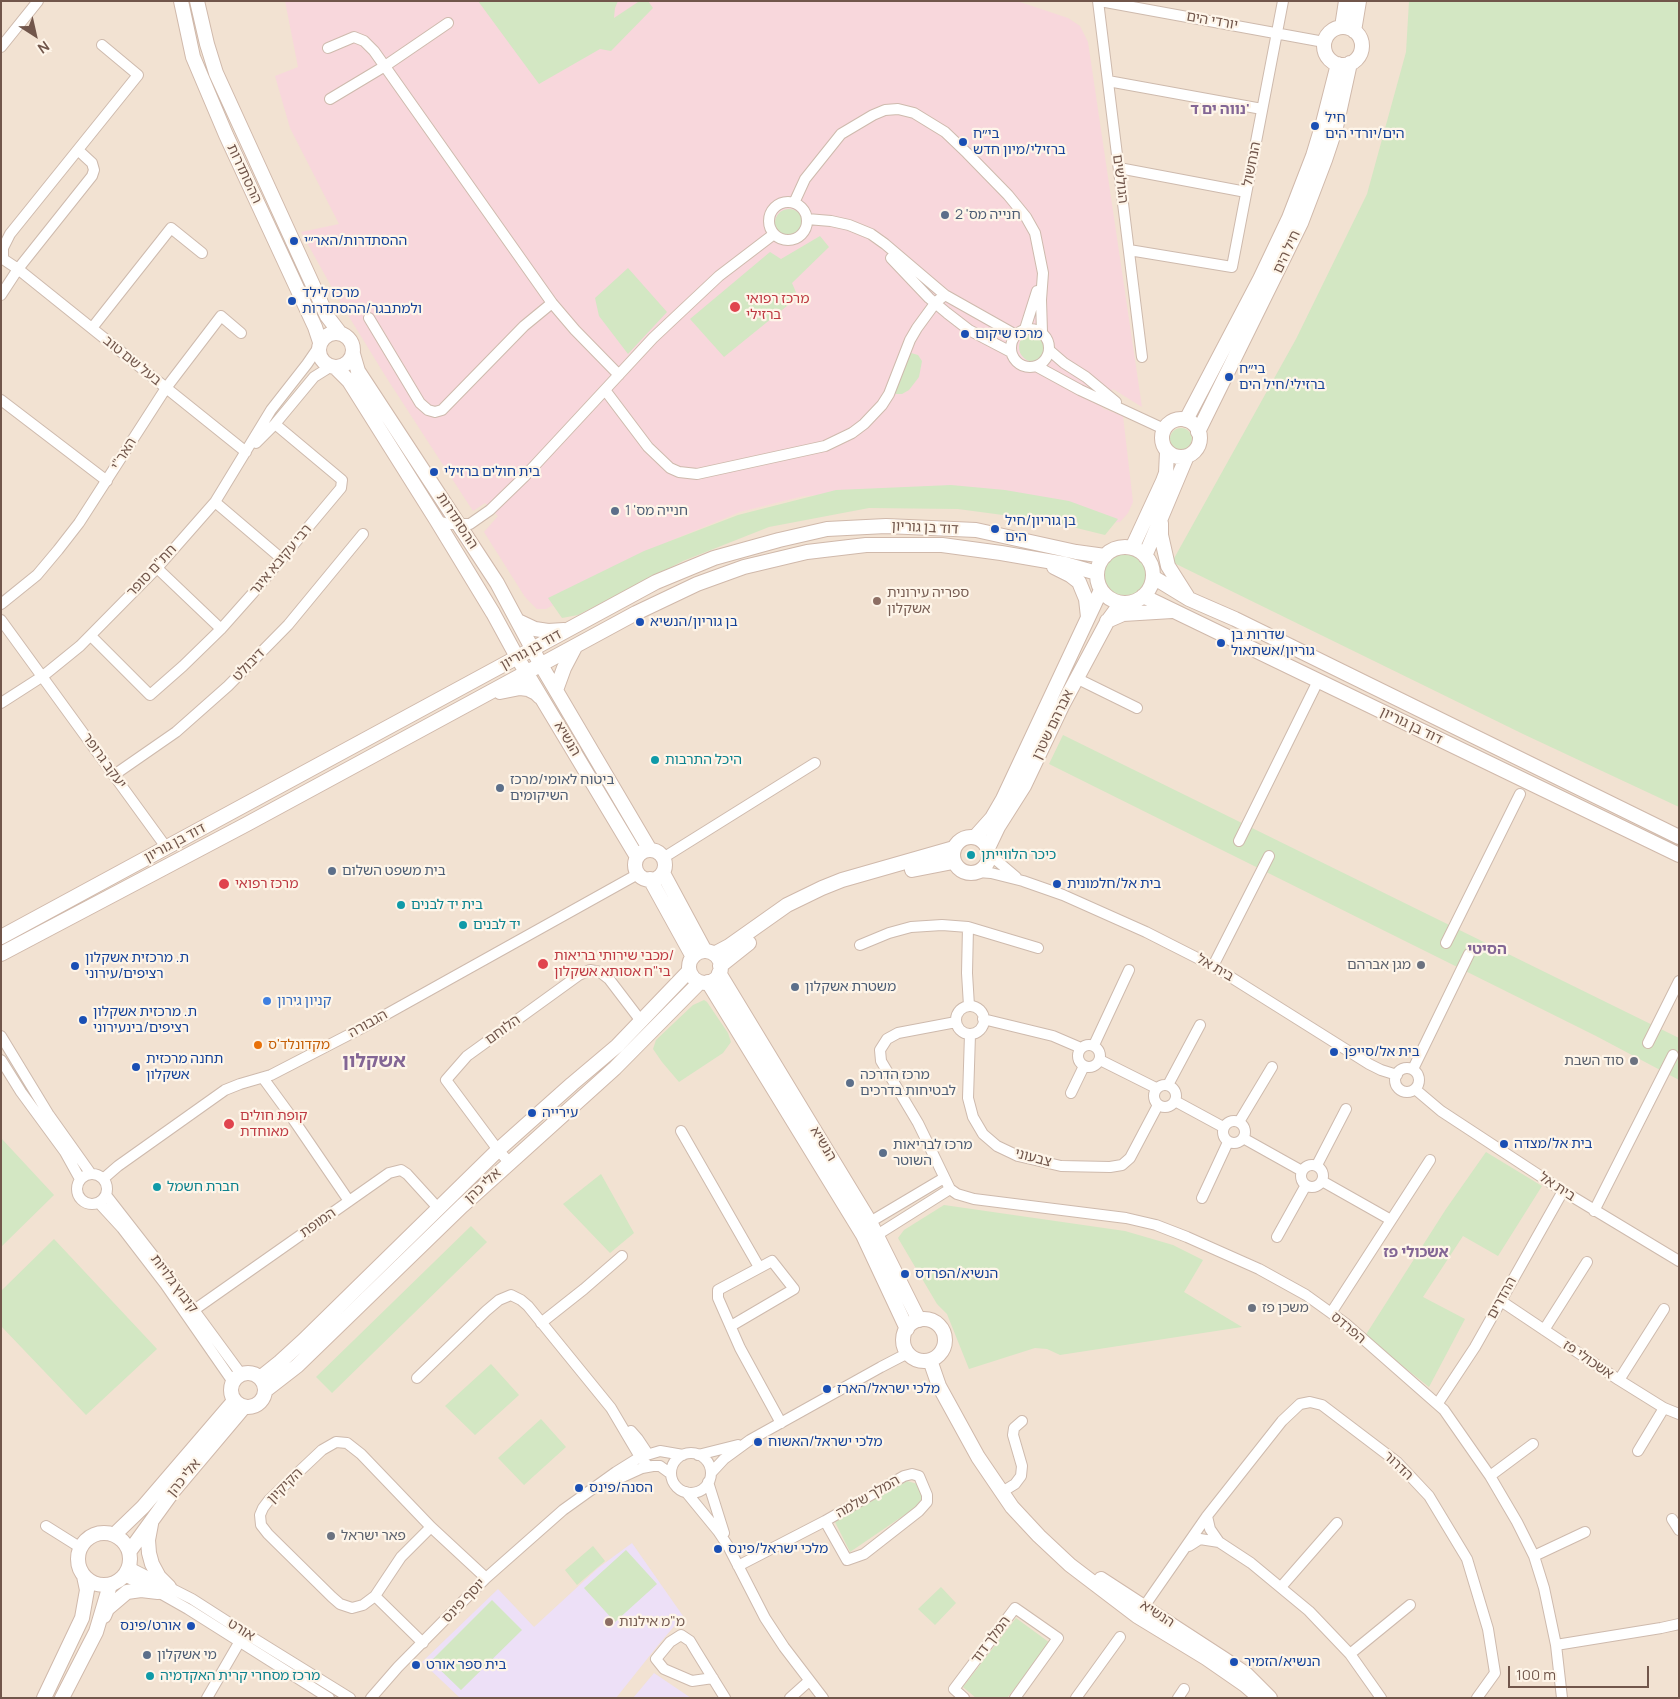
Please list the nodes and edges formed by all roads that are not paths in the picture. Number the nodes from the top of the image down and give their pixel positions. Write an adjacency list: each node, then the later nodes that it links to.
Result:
1 (38, 1): 13 (street)
2 (181, 1): 42 (street, ההסתדרות)
3 (197, 1): 40 (street, ההסתדרות)
4 (1099, 1): 10 (street, יורדי הים); 17 (street, הגולשים)
5 (1283, 1): 10 (street, הנחשול)
6 (1346, 1): 9 (street)
7 (1359, 1): 9 (street)
8 (448, 23): 16 (street)
9 (1348, 29): 11 (street); 15 (street)
10 (1277, 33): 11 (street, יורדי הים); 19 (street, הנחשול)
11 (1324, 42): 15 (street)
12 (102, 45): 20 (street, בעל שם טוב)
13 (1, 47)
14 (328, 48): 16 (street)
15 (1344, 64): 54 (street, חיל הים); 57 (street, חיל הים)
16 (385, 66): 18 (street); 33 (street)
17 (1108, 81): 19 (street); 21 (street, הגולשים)
18 (330, 99)
19 (1262, 109): 22 (street, הנחשול)
20 (78, 150): 29 (street); 29 (street, בעל שם טוב)
21 (1119, 168): 22 (street); 27 (street, הגולשים)
22 (1246, 192): 27 (street, הנחשול)
23 (794, 203): 24 (street); 26 (street); 30 (street)
24 (808, 220): 25 (street); 26 (street)
25 (831, 221): 32 (street); 34 (street)
26 (774, 234): 49 (street)
27 (1129, 250): 46 (street, הגולשים)
28 (202, 253): 36 (street)
29 (18, 269): 31 (street); 36 (street, בעל שם טוב)
30 (1043, 273): 37 (street); 39 (street)
31 (1, 295)
32 (945, 295): 34 (street); 41 (street)
33 (552, 303): 35 (street); 49 (street)
34 (935, 304): 44 (street); 51 (street)
35 (369, 318)
36 (92, 328): 50 (street, בעל שם טוב)
37 (1025, 329): 39 (street); 41 (street)
38 (241, 332): 50 (street, האר"י)
39 (1042, 332): 43 (street)
40 (340, 333): 42 (street); 45 (street)
41 (1016, 335): 44 (street)
42 (319, 345): 48 (street); 58 (street, חת"ם סופר)
43 (1049, 350): 47 (street); 53 (street)
44 (1011, 352): 47 (street)
45 (353, 354): 48 (street); 65 (street, ההסתדרות)
46 (1142, 357)
47 (1036, 366): 53 (street)
48 (333, 367): 55 (street, חת"ם סופר); 64 (street, ההסתדרות)
49 (619, 375): 51 (street)
50 (166, 388): 58 (street, בעל שם טוב); 61 (street, האר"י)
51 (605, 390): 65 (street)
52 (1, 400): 61 (street)
53 (1126, 411): 56 (street)
54 (1186, 420): 56 (street); 57 (street)
55 (275, 424): 58 (street, חת"ם סופר); 70 (street, רבי עקיבא איגר)
56 (1164, 429): 59 (street)
57 (1198, 432): 60 (street)
58 (246, 452): 62 (street, חת"ם סופר)
59 (1167, 452): 60 (street); 67 (street)
60 (1187, 456): 63 (street)
61 (107, 481): 79 (street, האר"י)
62 (215, 502): 70 (street); 72 (street, חת"ם סופר)
63 (1161, 519): 69 (street); 77 (street)
64 (437, 521): 65 (street); 88 (street, ההסתדרות)
65 (460, 525): 83 (street, ההסתדרות)
66 (363, 534): 104 (street, דיבולט)
67 (1132, 548): 68 (street); 69 (street)
68 (1105, 556): 73 (street); 86 (street, דוד בן גוריון)
69 (1146, 556): 74 (street)
70 (282, 559): 85 (street, רבי עקיבא איגר)
71 (1038, 560): 73 (street, דוד בן גוריון); 81 (street); 89 (street, דוד בן גוריון)
72 (157, 568): 85 (street); 87 (street, חת"ם סופר)
73 (1097, 573): 75 (street)
74 (1153, 577): 76 (street); 77 (street, דוד בן גוריון)
75 (1101, 590): 78 (street); 81 (street, אברהם שטרן)
76 (1143, 596): 78 (street); 80 (street, דוד בן גוריון)
77 (1189, 598): 107 (street, דוד בן גוריון)
78 (1122, 603): 84 (street, אברהם שטרן)
79 (1, 604)
80 (1172, 611): 84 (street); 97 (street, דוד בן גוריון)
81 (1088, 619): 106 (street, אברהם שטרן)
82 (1, 620): 95 (street, יעקב גרופר)
83 (518, 621): 86 (street); 90 (street, ההסתדרות)
84 (1107, 622): 96 (street, אברהם שטרן)
85 (221, 629): 87 (street, רבי עקיבא איגר)
86 (568, 630): 90 (street, דוד בן גוריון)
87 (91, 636): 95 (street, חת"ם סופר)
88 (505, 636): 91 (street, ההסתדרות); 93 (street)
89 (575, 647): 92 (street, דוד בן גוריון); 98 (street)
90 (533, 648): 91 (street, דוד בן גוריון); 92 (street, ההסתדרות)
91 (517, 657): 93 (street, דוד בן גוריון); 94 (street, ההסתדרות)
92 (542, 665): 94 (street, דוד בן גוריון); 98 (street, הנשיא)
93 (495, 669): 109 (street, דוד בן גוריון)
94 (526, 672): 99 (street, דוד בן גוריון); 101 (street, הנשיא)
95 (43, 676): 100 (street, חת"ם סופר); 104 (street, יעקב גרופר)
96 (1076, 678): 102 (street); 111 (street, אברהם שטרן)
97 (1318, 681): 108 (street); 113 (street, דוד בן גוריון)
98 (556, 690): 110 (street, הנשיא)
99 (487, 694): 101 (street); 126 (street, דוד בן גוריון)
100 (1, 703)
101 (547, 705): 115 (street, הנשיא)
102 (1137, 708)
103 (815, 763): 116 (street)
104 (114, 775): 109 (street, יעקב גרופר)
105 (1520, 794): 123 (street)
106 (975, 837): 111 (street); 112 (street)
107 (1679, 837)
108 (1239, 841)
109 (166, 847): 122 (street, דוד בן גוריון)
110 (650, 850): 115 (street); 116 (street)
111 (988, 851): 117 (street); 120 (street, בית אל)
112 (954, 855): 117 (street); 128 (street)
113 (1679, 855)
114 (1269, 856): 129 (street)
115 (637, 858): 119 (street)
116 (663, 858): 118 (street)
117 (978, 872): 120 (street, בית אל)
118 (663, 873): 119 (street); 128 (street, הנשיא)
119 (644, 876): 128 (street, הנשיא); 150 (street, הגבורה)
120 (1023, 881): 129 (street, בית אל)
121 (968, 928): 124 (street); 125 (street); 133 (street)
122 (1, 937)
123 (1446, 943)
124 (860, 945)
125 (1038, 948)
126 (1, 954)
127 (1469, 954): 148 (street)
128 (707, 962): 132 (street, אלי כהן); 132 (street, הנשיא); 135 (street, אלי כהן); 183 (street, הנשיא)
129 (1213, 966): 149 (street, בית אל)
130 (1129, 970): 141 (street)
131 (1679, 981): 140 (street)
132 (704, 982): 165 (street, אלי כהן); 184 (street, הנשיא)
133 (969, 1006): 134 (street); 136 (street)
134 (983, 1019): 138 (street); 142 (street)
135 (641, 1021): 163 (street, אלי כהן); 163 (street, הלוחם)
136 (956, 1022): 138 (street); 169 (street)
137 (1200, 1025): 151 (street)
138 (970, 1034): 156 (street, צבעוני)
139 (1, 1036): 168 (street)
140 (1648, 1043)
141 (1094, 1045): 142 (street); 145 (street)
142 (1081, 1048): 146 (street)
143 (1673, 1055): 181 (street)
144 (1, 1060): 170 (street)
145 (1100, 1060): 146 (street); 152 (street)
146 (1084, 1066): 154 (street)
147 (1272, 1067): 158 (street)
148 (1413, 1069): 149 (street); 153 (street)
149 (1397, 1075): 153 (street)
150 (263, 1078): 171 (street, הגבורה); 178 (street)
151 (1168, 1085): 152 (street); 155 (street)
152 (1156, 1088): 156 (street)
153 (1416, 1089): 175 (street, בית אל)
154 (1071, 1093)
155 (1175, 1101): 156 (street); 159 (street)
156 (1158, 1105)
157 (1346, 1109): 166 (street)
158 (1239, 1122): 159 (street); 161 (street)
159 (1223, 1127): 162 (street)
160 (681, 1131): 189 (street)
161 (1243, 1138): 162 (street); 167 (street)
162 (1228, 1142): 177 (street)
163 (498, 1150): 165 (street, הלוחם); 180 (street, אלי כהן)
164 (1430, 1160): 182 (street)
165 (510, 1162): 204 (street, אלי כהן)
166 (1317, 1165): 167 (street); 172 (street)
167 (1302, 1171): 173 (street)
168 (91, 1174): 170 (street); 171 (street)
169 (944, 1178): 174 (street); 183 (street)
170 (80, 1179): 179 (street)
171 (103, 1179): 176 (street)
172 (1322, 1181): 173 (street); 182 (street)
173 (1306, 1185): 185 (street)
174 (950, 1189): 184 (street); 193 (street, הפרדס)
175 (1563, 1191): 181 (street, בית אל); 190 (street, ההדרים)
176 (106, 1195): 179 (street); 192 (street, קיבוץ גלויות)
177 (1202, 1198)
178 (349, 1201): 180 (street, המופת); 192 (street, המופת)
179 (99, 1203): 201 (street, קיבוץ גלויות)
180 (438, 1208): 204 (street, אלי כהן)
181 (1594, 1210): 187 (street, בית אל)
182 (1390, 1220): 193 (street)
183 (870, 1222): 184 (street, הנשיא)
184 (870, 1235): 194 (street, הנשיא); 197 (street, הנשיא)
185 (1277, 1237)
186 (622, 1256): 195 (street)
187 (1679, 1261)
188 (1587, 1262): 198 (street)
189 (759, 1267): 196 (street); 196 (street)
190 (1501, 1301): 198 (street, אשכולי פז); 205 (street, ההדרים)
191 (1664, 1309): 203 (street)
192 (194, 1310): 201 (street, קיבוץ גלויות)
193 (1331, 1312): 205 (street, הפרדס)
194 (919, 1320): 197 (street); 200 (street)
195 (540, 1323): 202 (street); 216 (street)
196 (731, 1326): 210 (street)
197 (908, 1329): 199 (street)
198 (1544, 1330): 203 (street, אשכולי פז)
199 (908, 1353): 200 (street); 210 (street)
200 (930, 1360): 222 (street, הנשיא)
201 (237, 1378): 204 (street); 206 (street)
202 (417, 1378)
203 (1619, 1380): 207 (street, אשכולי פז)
204 (263, 1384): 206 (street)
205 (1438, 1403): 219 (street, הפרדס)
206 (239, 1404): 226 (street, אלי כהן); 233 (street, אלי כהן)
207 (1664, 1408): 208 (street, אשכולי פז); 213 (street)
208 (1679, 1414)
209 (1022, 1421): 222 (street)
210 (781, 1423): 211 (street)
211 (750, 1440): 215 (street); 220 (street)
212 (1533, 1444): 219 (street)
213 (1638, 1451)
214 (683, 1455): 215 (street); 216 (street); 218 (street)
215 (698, 1455): 220 (street)
216 (644, 1456): 217 (street); 223 (street, יוסף פינס)
217 (648, 1466): 218 (street); 223 (street, יוסף פינס)
218 (671, 1474): 221 (street)
219 (1490, 1476): 239 (street, הפרדס)
220 (710, 1477): 221 (street); 235 (street)
221 (686, 1492): 235 (street)
222 (1002, 1492): 249 (street, הנשיא)
223 (563, 1510): 243 (street, יוסף פינס)
224 (1207, 1516): 234 (street); 237 (street, הדרור); 274 (street, הדרור)
225 (1672, 1519): 231 (street)
226 (151, 1521): 238 (street, אלי כהן); 246 (street)
227 (825, 1521): 227 (street, המלך שלמה); 240 (street, המלך שלמה)
228 (1337, 1523): 245 (street)
229 (46, 1526): 236 (street)
230 (431, 1527): 243 (street, הקיקיון); 247 (street, הקיקיון); 247 (street, הקיקיון)
231 (1679, 1530)
232 (1585, 1532): 239 (street)
233 (114, 1535): 236 (street); 238 (street)
234 (1219, 1542): 237 (street); 245 (street)
235 (728, 1546): 240 (street)
236 (81, 1548): 242 (street)
237 (1184, 1549): 249 (street, הדרור)
238 (129, 1552): 241 (street)
239 (1534, 1556): 255 (street, הפרדס)
240 (738, 1566): 258 (street)
241 (126, 1571): 244 (street); 246 (street, אורט)
242 (84, 1576): 244 (street); 259 (street)
243 (486, 1578): 254 (street, יוסף פינס)
244 (110, 1585): 251 (street)
245 (1281, 1587): 256 (street)
246 (163, 1590): 251 (street); 253 (street, אורט); 263 (street, אורט)
247 (375, 1596): 254 (street)
248 (1410, 1605): 256 (street)
249 (1140, 1611): 271 (street, הנשיא); 272 (street, הנשיא)
250 (1679, 1624): 255 (street)
251 (96, 1632): 260 (street)
252 (1120, 1637): 270 (street)
253 (240, 1641): 261 (street); 262 (street, אורט)
254 (423, 1643): 264 (street, יוסף פינס)
255 (1556, 1645): 275 (street, הפרדס)
256 (1350, 1654): 273 (street)
257 (713, 1678): 257 (street); 265 (street)
258 (809, 1681): 266 (street); 267 (street)
259 (44, 1698)
260 (62, 1698)
261 (207, 1698)
262 (329, 1698)
263 (350, 1698)
264 (371, 1698)
265 (725, 1698)
266 (790, 1698)
267 (823, 1698)
268 (964, 1698): 269 (street, המלך דוד)
269 (1015, 1698)
270 (1076, 1698)
271 (1260, 1698)
272 (1270, 1698)
273 (1381, 1698)
274 (1477, 1698)
275 (1562, 1698)

